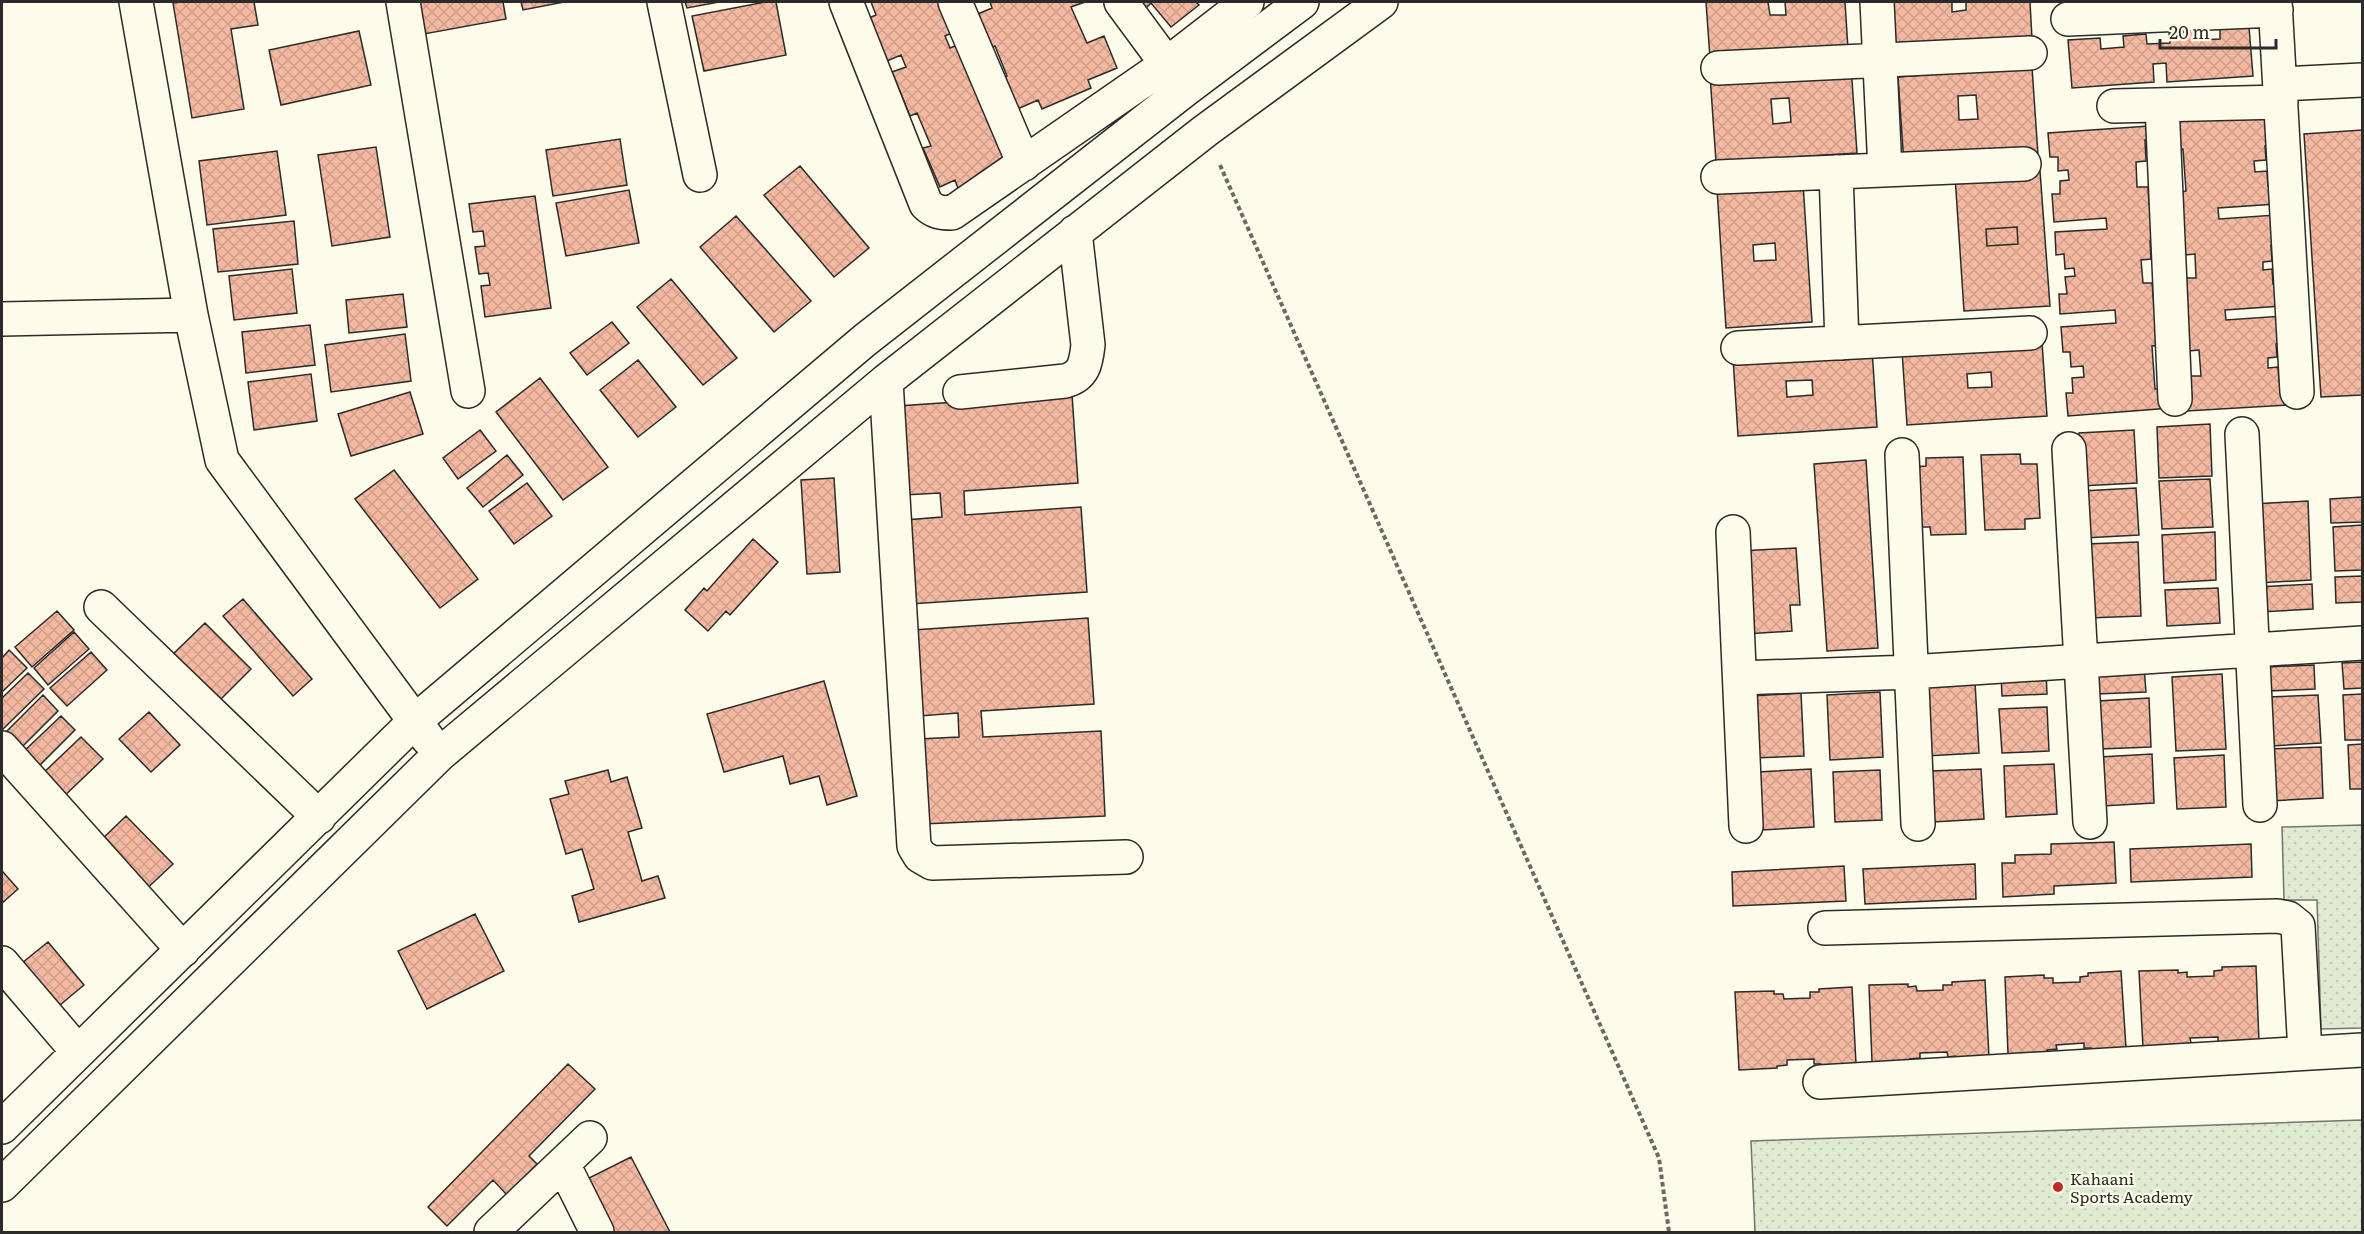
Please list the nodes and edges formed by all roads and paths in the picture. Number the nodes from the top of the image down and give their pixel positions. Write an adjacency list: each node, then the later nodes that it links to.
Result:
1 (135, 2): 29 (street)
2 (403, 2): 35 (street)
3 (664, 2): 26 (street)
4 (846, 2): 22 (street)
5 (955, 2): 22 (street)
6 (1121, 2): 16 (street)
7 (1247, 2): 16 (street)
8 (1302, 2): 16 (street)
9 (1381, 2): 21 (street)
10 (1877, 2): 14 (street)
11 (2276, 6): 12 (street); 18 (street)
12 (2068, 19)
13 (2030, 53): 14 (street)
14 (1880, 60): 15 (street); 24 (street)
15 (1718, 68)
16 (1177, 76): 22 (street); 49 (street)
17 (2362, 80): 18 (street)
18 (2280, 93): 19 (street); 37 (street)
19 (2162, 105): 20 (street); 38 (street)
20 (2114, 106)
21 (1205, 131): 28 (street); 71 (path)
22 (1024, 164)
23 (2024, 164): 24 (street)
24 (1885, 170): 25 (street)
25 (1836, 172): 27 (street); 32 (street)
26 (700, 175)
27 (1718, 177)
28 (1076, 232): 34 (street); 36 (street)
29 (191, 315): 30 (street); 49 (street)
30 (2, 319)
31 (2030, 333): 32 (street)
32 (1842, 343): 33 (street)
33 (1738, 348)
34 (886, 381): 51 (street); 57 (street)
35 (468, 391)
36 (960, 392)
37 (2297, 392)
38 (2175, 399)
39 (2242, 434): 45 (street)
40 (2069, 449): 46 (street)
41 (1902, 455): 47 (street)
42 (1732, 532): 48 (street)
43 (101, 607): 53 (street)
44 (2362, 643): 45 (street)
45 (2252, 650): 46 (street); 52 (street)
46 (2081, 662): 47 (street); 54 (street)
47 (1911, 672): 48 (street); 55 (street)
48 (1740, 678): 56 (street)
49 (415, 721): 51 (street); 53 (street)
50 (2, 748): 59 (street)
51 (440, 754): 68 (street)
52 (2260, 805)
53 (319, 817): 59 (street)
54 (2090, 822)
55 (1918, 824)
56 (1746, 826)
57 (1126, 857)
58 (1825, 928): 63 (street)
59 (183, 951): 62 (street)
60 (2, 963): 62 (street)
61 (2362, 1050): 63 (street)
62 (78, 1052): 65 (street)
63 (2305, 1053): 64 (street)
64 (1820, 1082)
65 (2, 1127)
66 (591, 1138): 67 (street)
67 (563, 1164): 69 (street); 70 (street)
68 (2, 1185)
69 (491, 1233)
70 (597, 1233)
71 (1669, 1233)

